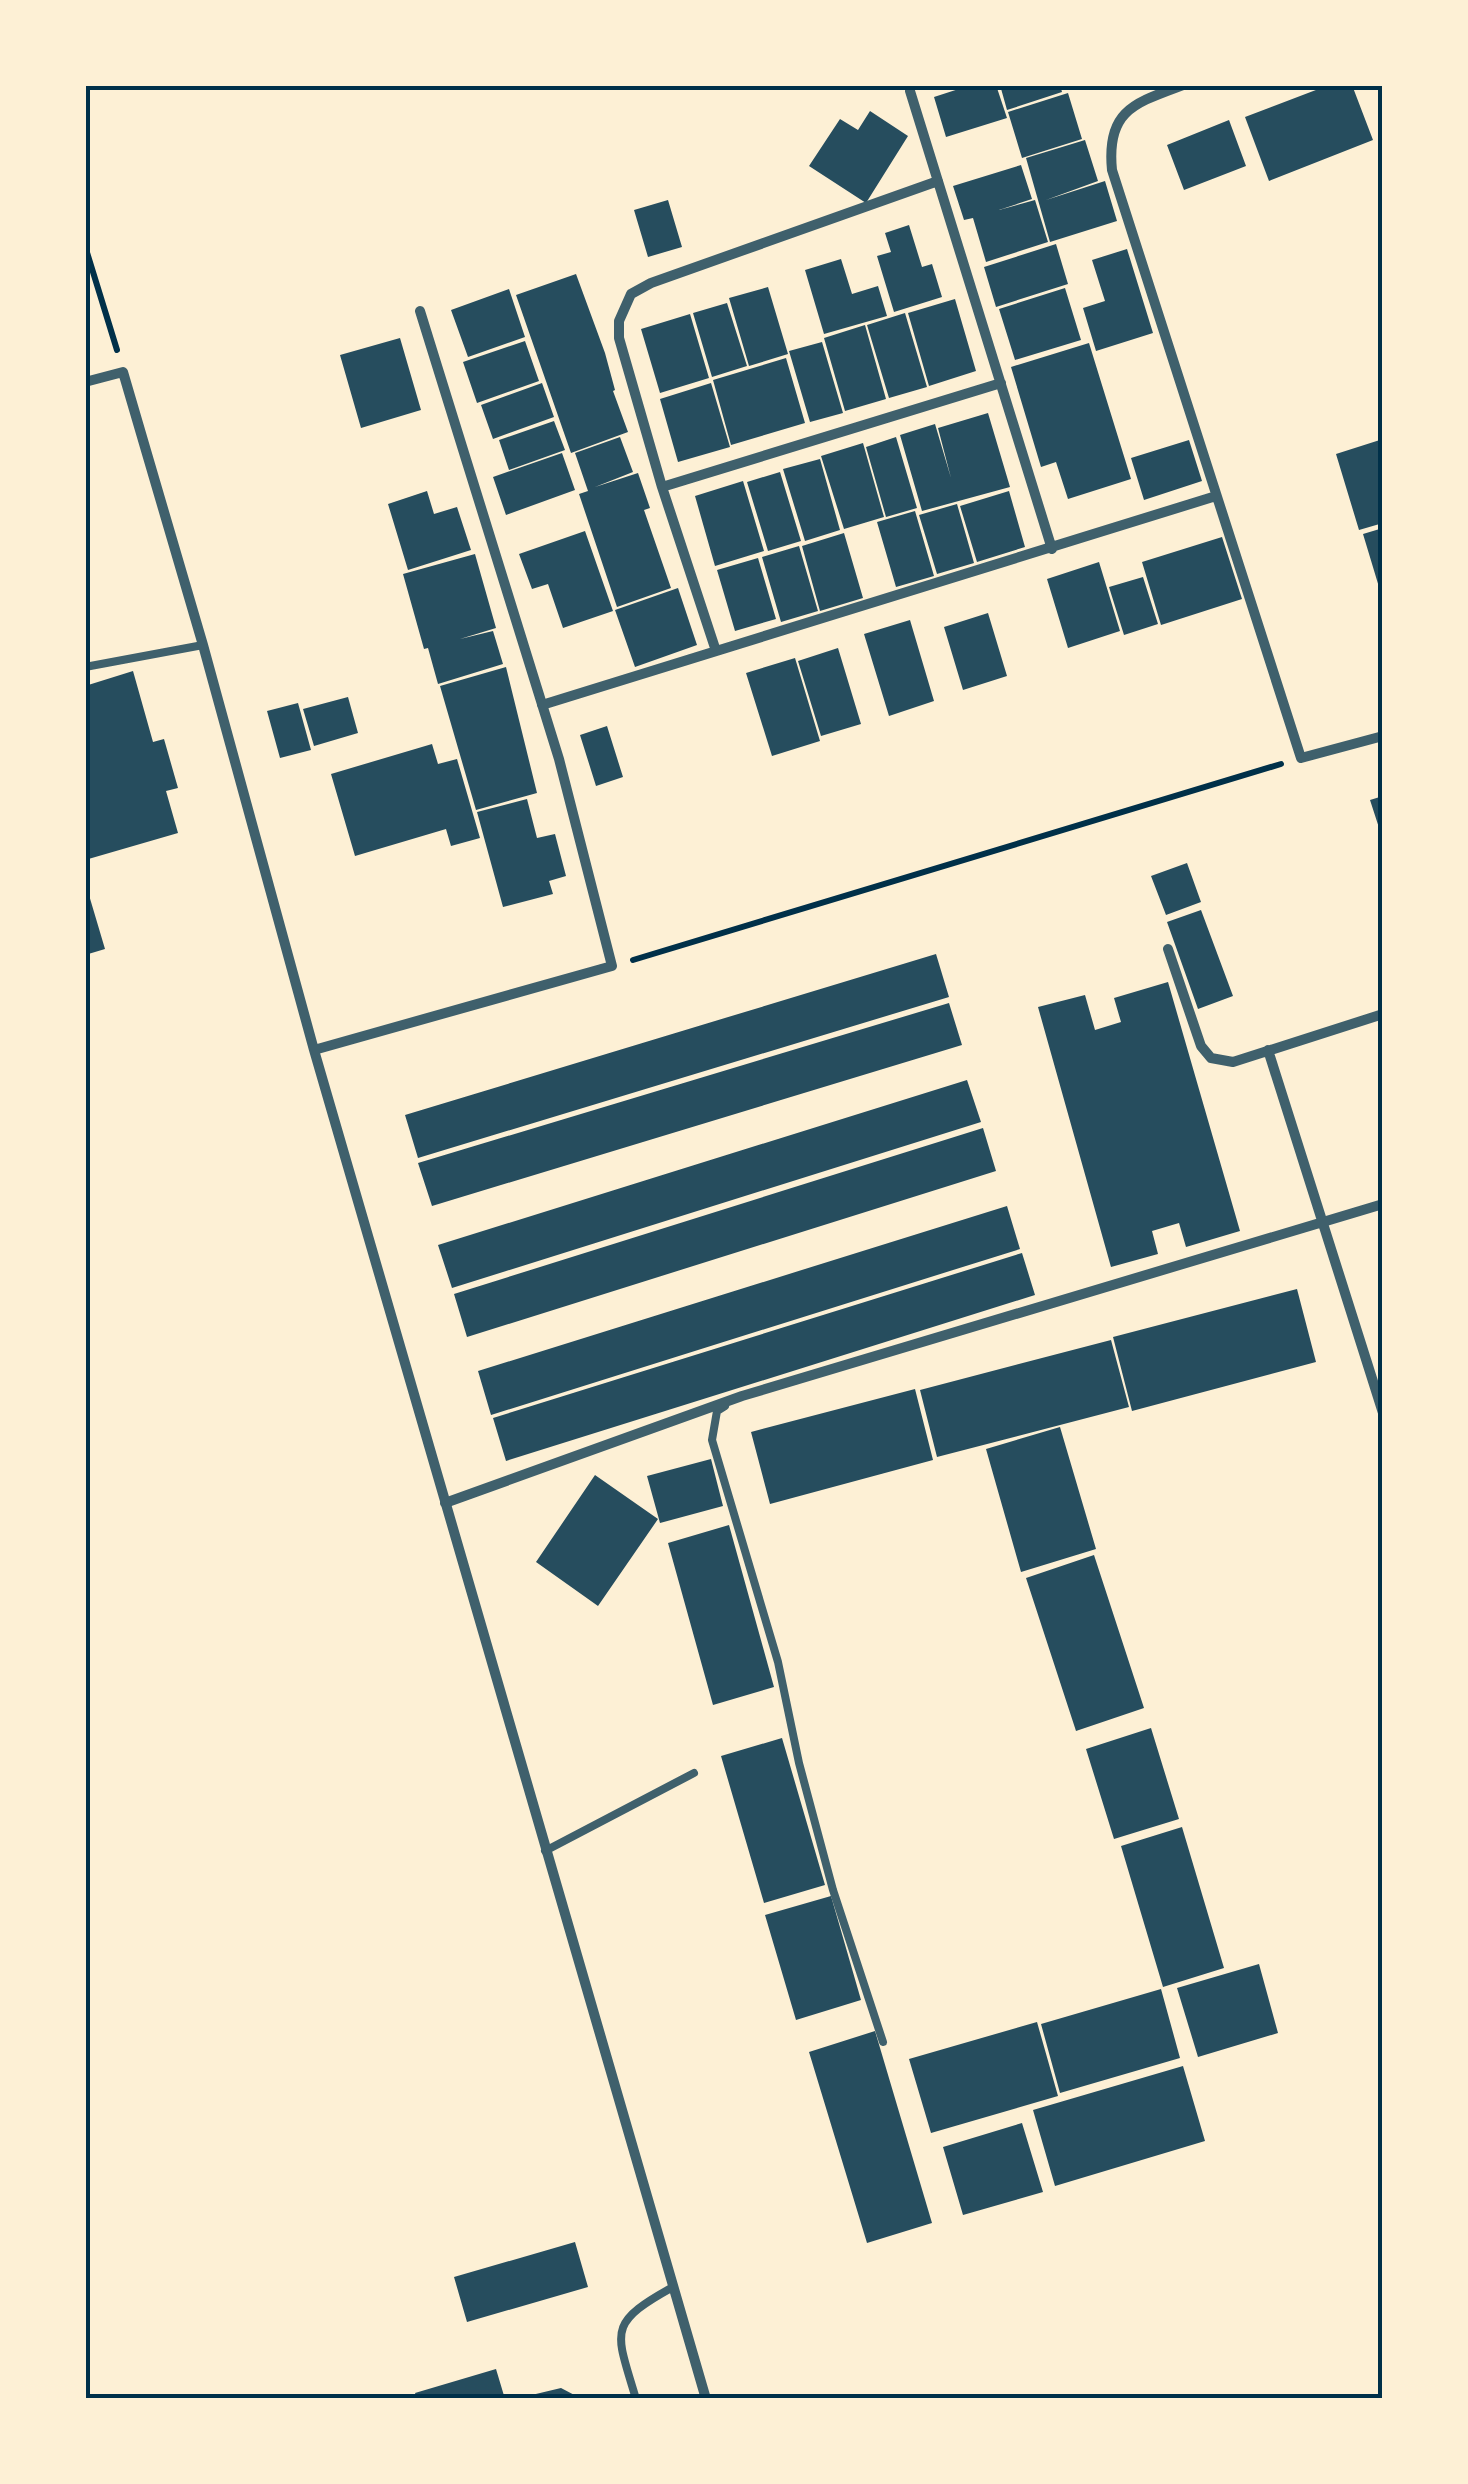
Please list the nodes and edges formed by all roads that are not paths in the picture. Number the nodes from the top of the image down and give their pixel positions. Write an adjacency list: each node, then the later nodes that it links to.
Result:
1 (1184, 85): 8 (street)
2 (910, 91): 3 (street)
3 (938, 181): 6 (street); 7 (street)
4 (420, 310): 13 (street)
5 (85, 382): 10 (street)
6 (1000, 383): 7 (street); 9 (street)
7 (662, 487): 11 (street)
8 (1216, 496): 9 (street); 14 (street)
9 (1052, 549): 11 (street)
10 (203, 645): 12 (lane); 17 (street)
11 (716, 650): 13 (street)
12 (85, 667)
13 (542, 704): 17 (street)
14 (1383, 736)
15 (1168, 949): 18 (street)
16 (1383, 1014): 18 (street)
17 (314, 1050): 23 (street)
18 (1268, 1050): 20 (street)
19 (1383, 1204): 20 (street)
20 (1322, 1224): 21 (street); 22 (street)
21 (742, 1396): 23 (street); 26 (lane)
22 (1382, 1405)
23 (444, 1503): 25 (street)
24 (694, 1772): 25 (lane)
25 (545, 1851): 27 (street)
26 (883, 2042)
27 (673, 2288): 28 (lane); 29 (street)
28 (636, 2399)
29 (706, 2399)

